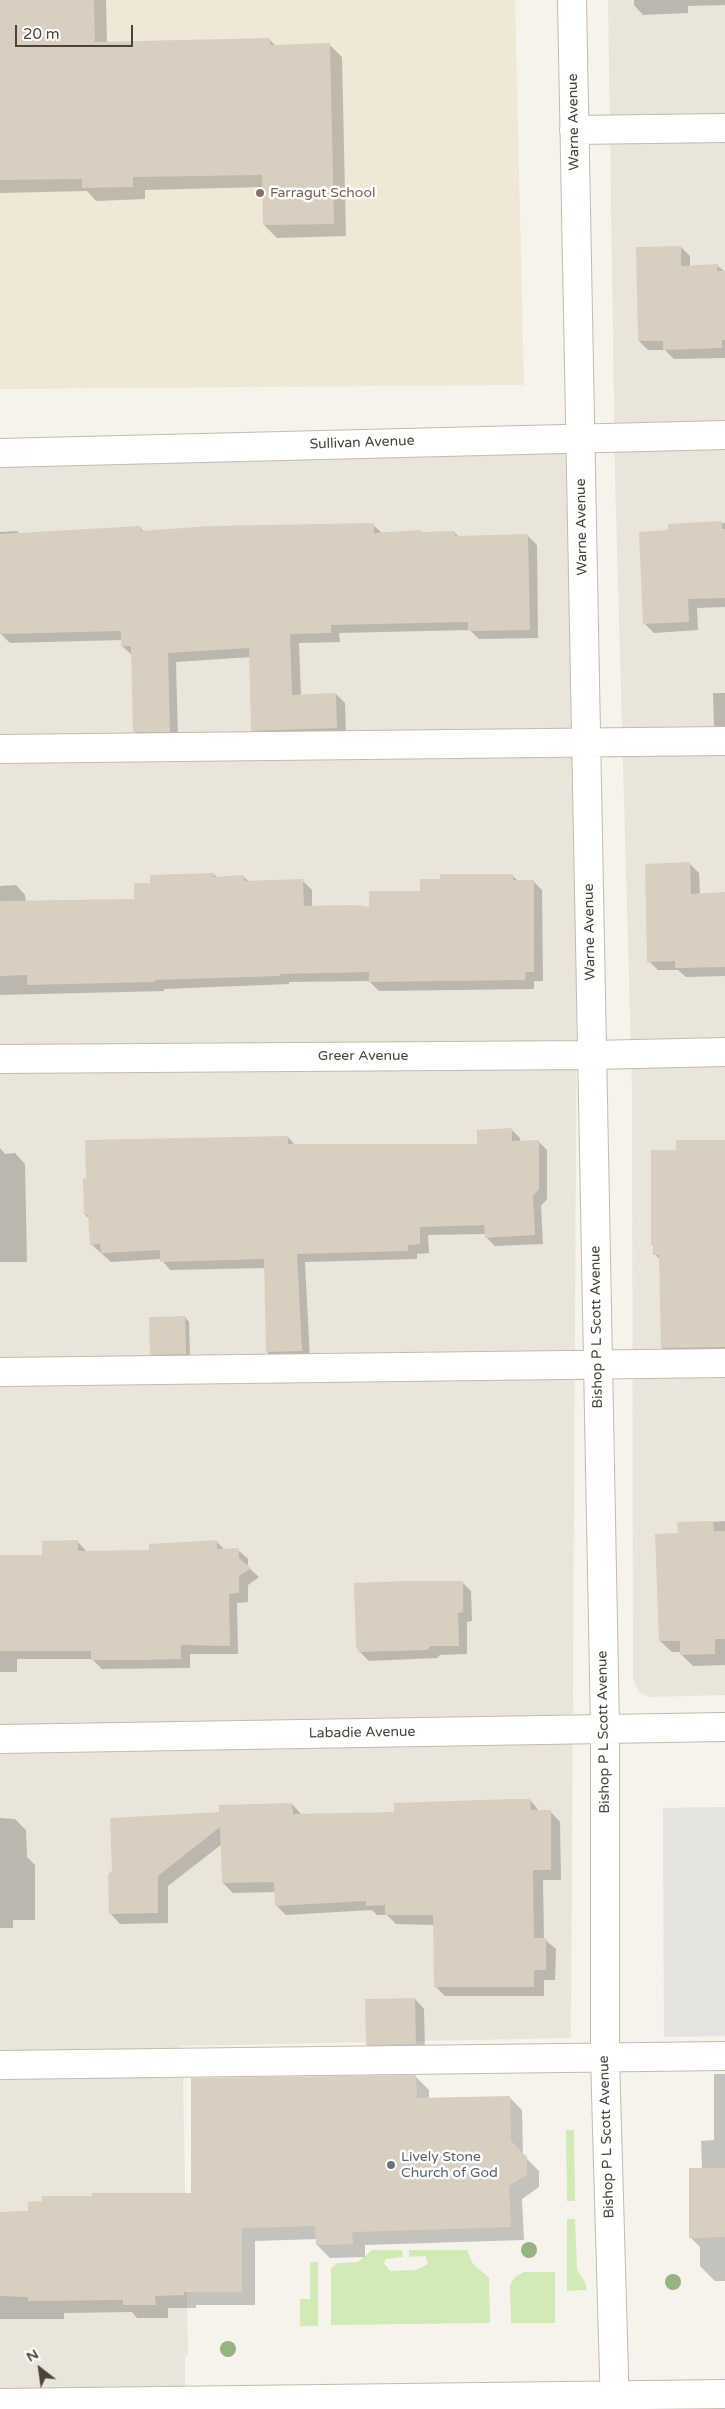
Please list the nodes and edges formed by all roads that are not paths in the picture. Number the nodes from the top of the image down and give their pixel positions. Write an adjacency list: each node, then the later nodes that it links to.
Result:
1 (572, 0): 3 (street, Warne Avenue)
2 (725, 128): 3 (street)
3 (574, 130): 5 (street, Warne Avenue)
4 (725, 435): 5 (street, Sullivan Avenue)
5 (580, 437): 6 (street, Sullivan Avenue); 8 (street, Warne Avenue)
6 (0, 453)
7 (725, 741): 8 (street)
8 (586, 743): 9 (street); 11 (street, Warne Avenue)
9 (0, 749)
10 (725, 1052): 11 (street, Greer Avenue)
11 (593, 1055): 12 (street, Greer Avenue); 14 (street, Bishop P L Scott Avenue)
12 (0, 1059)
13 (725, 1363): 14 (street)
14 (598, 1364): 15 (street); 17 (street, Bishop P L Scott Avenue)
15 (0, 1372)
16 (725, 1727): 17 (street, Labadie Avenue)
17 (605, 1728): 18 (street, Labadie Avenue); 20 (street, Bishop P L Scott Avenue)
18 (0, 1739)
19 (725, 2056): 20 (street)
20 (605, 2058): 21 (street); 23 (street, Bishop P L Scott Avenue)
21 (0, 2065)
22 (717, 2399): 23 (street)
23 (615, 2403): 24 (street)
24 (0, 2404)

